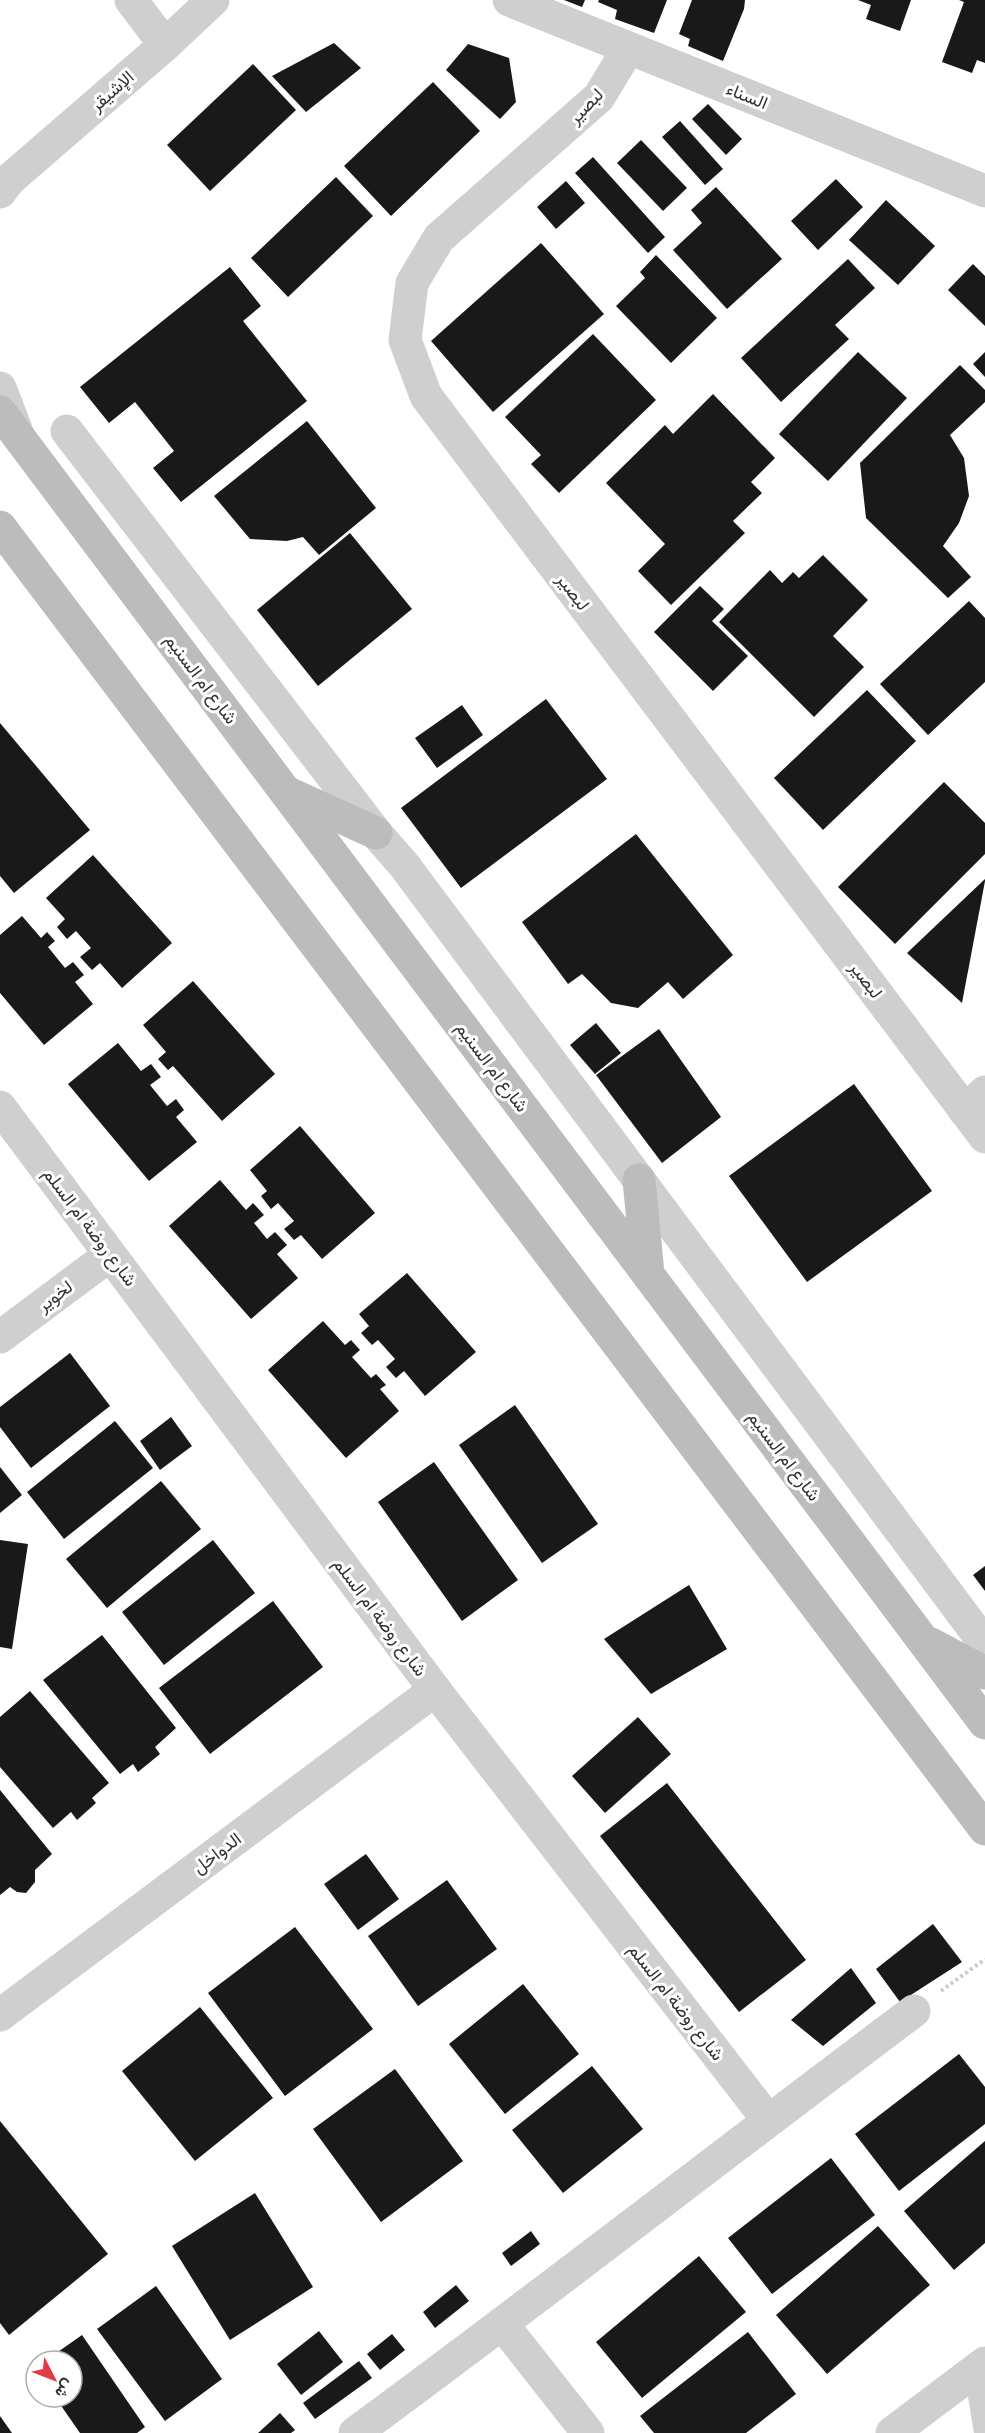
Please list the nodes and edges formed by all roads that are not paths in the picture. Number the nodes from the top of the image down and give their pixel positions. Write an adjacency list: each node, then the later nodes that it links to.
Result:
1 (131, 0): 4 (street)
2 (213, 0): 4 (street, الإشيقر)
3 (509, 0): 5 (street, السناء)
4 (165, 45): 6 (street, الإشيقر)
5 (628, 49): 7 (street, السناء); 14 (street, لبصير)
6 (3, 185)
7 (985, 191)
8 (0, 388): 9 (street)
9 (9, 424): 12 (main road, شارع ام السنيم)
10 (67, 430): 13 (street)
11 (0, 527): 26 (main road)
12 (285, 791): 13 (main road); 19 (main road, شارع ام السنيم)
13 (376, 833): 17 (street)
14 (975, 1102): 16 (street, لبصير)
15 (0, 1107): 18 (street, شارع روضة ام السلم)
16 (985, 1137)
17 (639, 1180): 19 (main road); 22 (street)
18 (111, 1255): 20 (street, لخوير); 24 (street, شارع روضة ام السلم)
19 (648, 1275): 21 (main road, شارع ام السنيم)
20 (0, 1337)
21 (923, 1640): 23 (main road); 25 (main road, شارع ام السنيم)
22 (985, 1644)
23 (985, 1673)
24 (435, 1690): 28 (street, الدواخل); 29 (street, شارع روضة ام السلم)
25 (985, 1723)
26 (985, 1829)
27 (914, 2012): 29 (street)
28 (0, 2015)
29 (768, 2120): 30 (street)
30 (502, 2325): 32 (street); 33 (street)
31 (979, 2367): 34 (street); 35 (lane)
32 (355, 2433)
33 (588, 2433)
34 (892, 2433)
35 (984, 2433)

